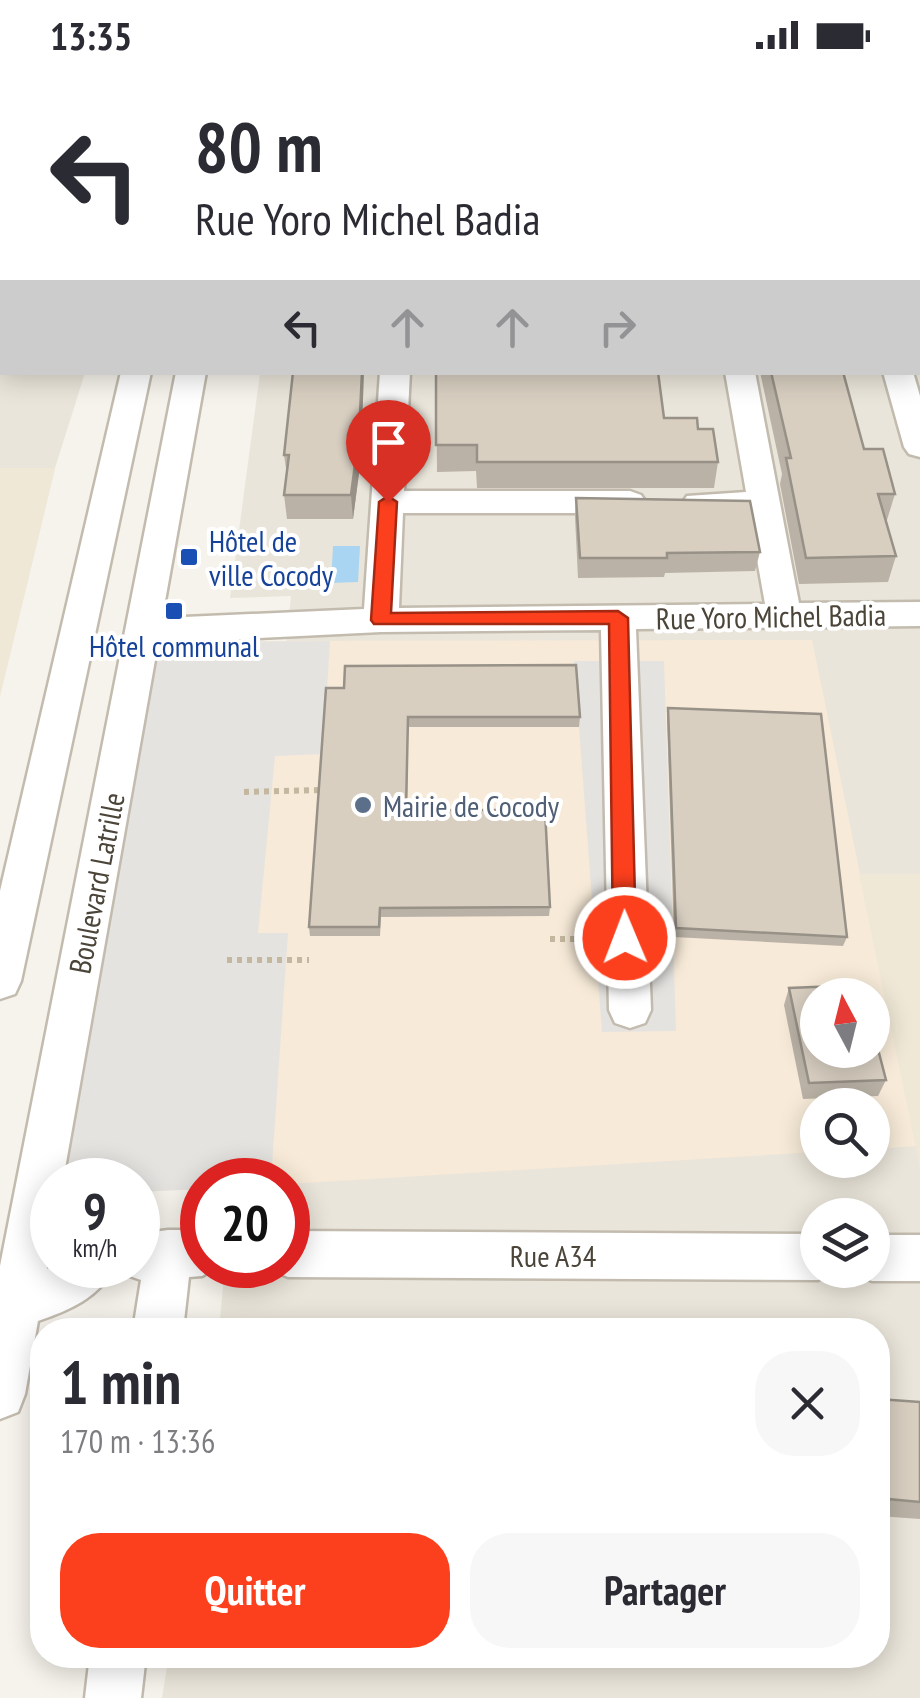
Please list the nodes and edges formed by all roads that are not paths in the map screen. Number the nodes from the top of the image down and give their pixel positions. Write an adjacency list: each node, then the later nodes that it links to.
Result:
1 (135, 375): 14 (street)
2 (190, 375): 13 (street, Boulevard Latrille)
3 (395, 375): 7 (street)
4 (741, 375): 8 (street)
5 (899, 375): 6 (street)
6 (920, 448)
7 (388, 502): 8 (street); 12 (street)
8 (764, 503): 10 (street)
9 (920, 614): 10 (street, Rue Yoro Michel Badia)
10 (784, 616): 11 (street, Rue Yoro Michel Badia)
11 (618, 618): 12 (street, Rue Yoro Michel Badia); 15 (street)
12 (381, 620): 13 (street, Rue Yoro Michel Badia)
13 (143, 631): 16 (street, Boulevard Latrille)
14 (0, 981)
15 (630, 1010)
16 (27, 1242): 23 (street, Boulevard Latrille)
17 (310, 1254): 19 (street, Rue A34)
18 (169, 1255): 24 (street)
19 (800, 1257)
20 (890, 1258): 21 (street)
21 (920, 1258)
22 (66, 1288): 23 (street)
23 (8, 1302): 25 (street, Boulevard Latrille)
24 (160, 1318)
25 (0, 1394)
26 (116, 1668): 27 (street)
27 (113, 1698)

